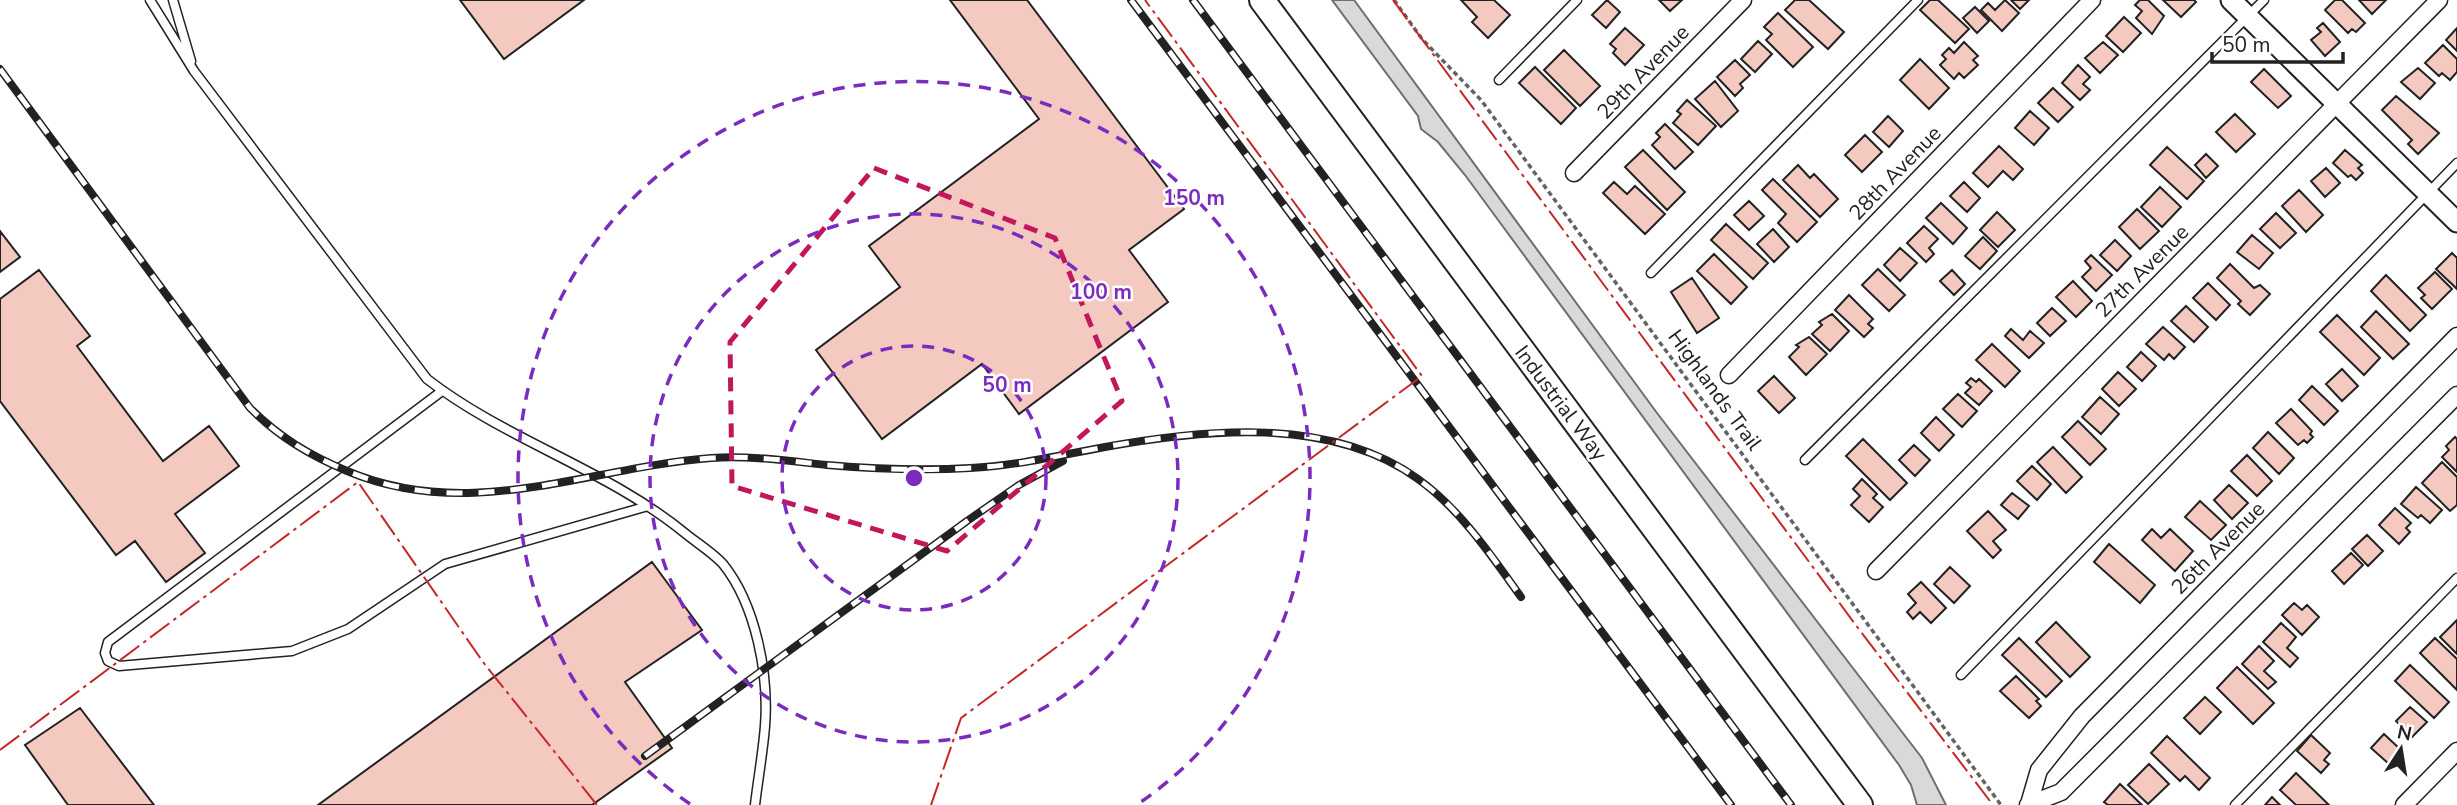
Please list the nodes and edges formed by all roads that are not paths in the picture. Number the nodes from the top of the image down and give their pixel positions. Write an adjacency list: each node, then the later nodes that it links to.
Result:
1 (149, 0): 12 (lane)
2 (173, 0): 12 (lane)
3 (1262, 0): 32 (main road, Industrial Way)
4 (1577, 0): 13 (lane)
5 (1743, 0): 16 (street, 29th Avenue)
6 (1918, 0): 19 (lane)
7 (2092, 0): 21 (street, 28th Avenue)
8 (2231, 0): 11 (street)
9 (2264, 0): 11 (lane)
10 (2439, 0): 14 (street, 27th Avenue)
11 (2248, 16): 14 (street); 24 (lane)
12 (194, 71): 22 (lane)
13 (1499, 80)
14 (2337, 103): 17 (street); 26 (street, 27th Avenue)
15 (2457, 163): 17 (lane)
16 (1574, 173)
17 (2427, 193): 18 (street); 28 (lane)
18 (2457, 222)
19 (1650, 273)
20 (2457, 336): 30 (street, 26th Avenue)
21 (1729, 375)
22 (442, 391): 25 (lane); 25 (lane)
23 (2457, 395): 30 (street, 26th Avenue)
24 (1805, 460)
25 (648, 506): 31 (lane)
26 (1876, 571)
27 (2457, 578): 33 (lane)
28 (1961, 676)
29 (2457, 751): 34 (street)
30 (2028, 804)
31 (755, 805)
32 (1860, 805)
33 (2235, 805)
34 (2404, 805)

